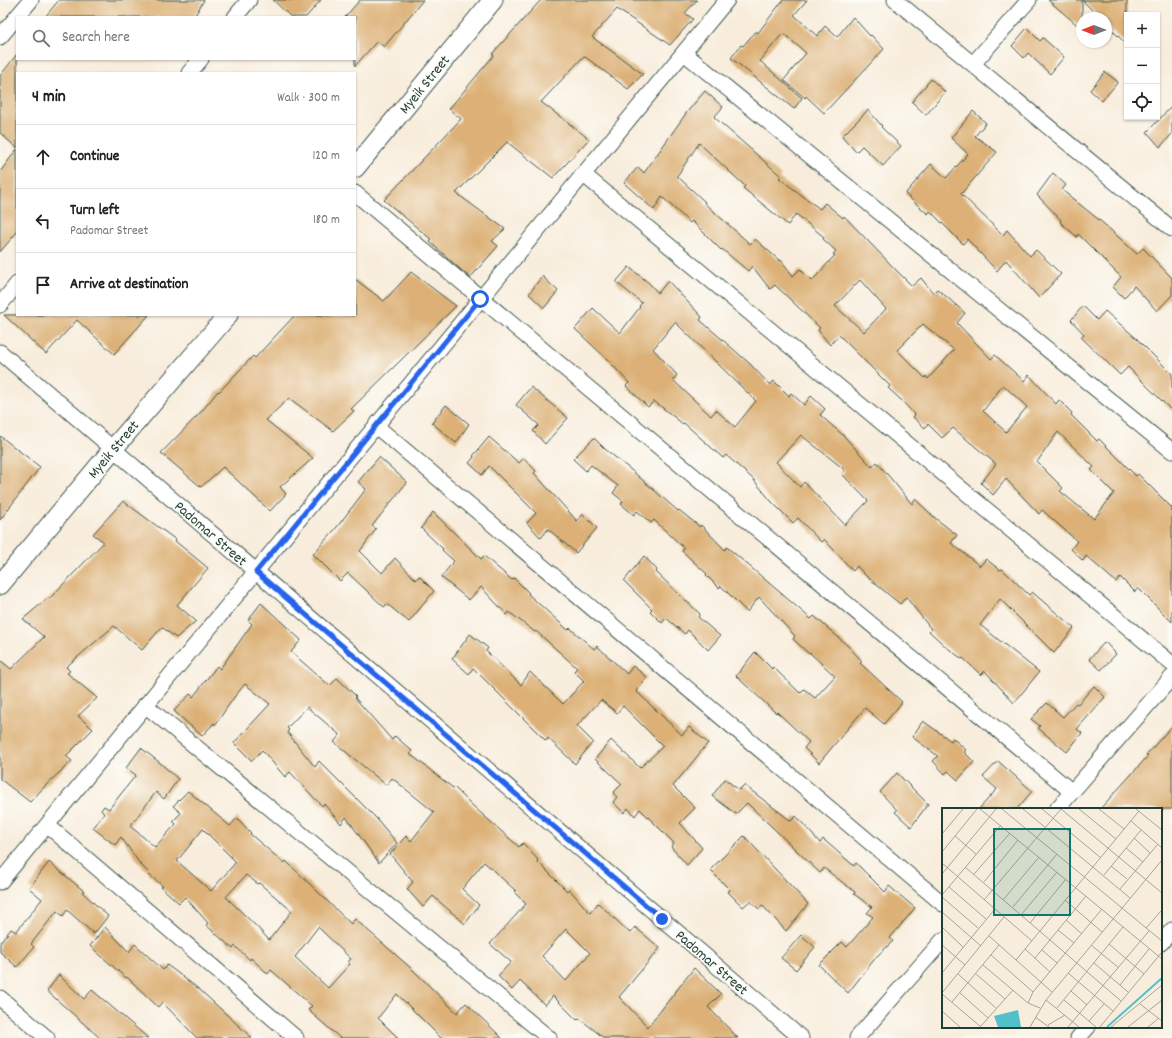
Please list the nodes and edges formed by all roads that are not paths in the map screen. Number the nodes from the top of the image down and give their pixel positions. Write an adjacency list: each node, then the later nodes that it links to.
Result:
1 (31, 0): 7 (street)
2 (249, 0): 8 (street)
3 (493, 0): 15 (street, Myeik Street)
4 (727, 0): 11 (street)
5 (895, 0): 13 (street)
6 (1029, 0): 13 (street)
7 (18, 16)
8 (236, 16)
9 (16, 18): 10 (street)
10 (0, 37)
11 (684, 53): 16 (street); 26 (street)
12 (200, 60): 14 (street)
13 (973, 64): 18 (street)
14 (190, 72)
15 (356, 167)
16 (583, 174): 20 (street); 29 (street)
17 (356, 194): 20 (street)
18 (1172, 229)
19 (16, 285): 21 (street)
20 (480, 299): 24 (street); 32 (street)
21 (0, 305)
22 (227, 316): 25 (street, Myeik Street)
23 (0, 352): 25 (street, Padomar Street)
24 (376, 426): 27 (street); 36 (street)
25 (113, 449): 27 (street, Padomar Street); 28 (street, Myeik Street)
26 (1172, 452)
27 (256, 572): 31 (street); 44 (street, Padomar Street)
28 (0, 585)
29 (1172, 664)
30 (1172, 677): 32 (street)
31 (146, 705): 34 (street); 43 (street)
32 (1072, 792): 33 (street)
33 (1058, 808)
34 (47, 825): 35 (street); 42 (street)
35 (0, 882)
36 (942, 903)
37 (1172, 930): 39 (street)
38 (942, 941): 45 (street)
39 (1162, 942)
40 (0, 998): 41 (street)
41 (47, 1038)
42 (296, 1038)
43 (549, 1038)
44 (801, 1038)
45 (857, 1038)

